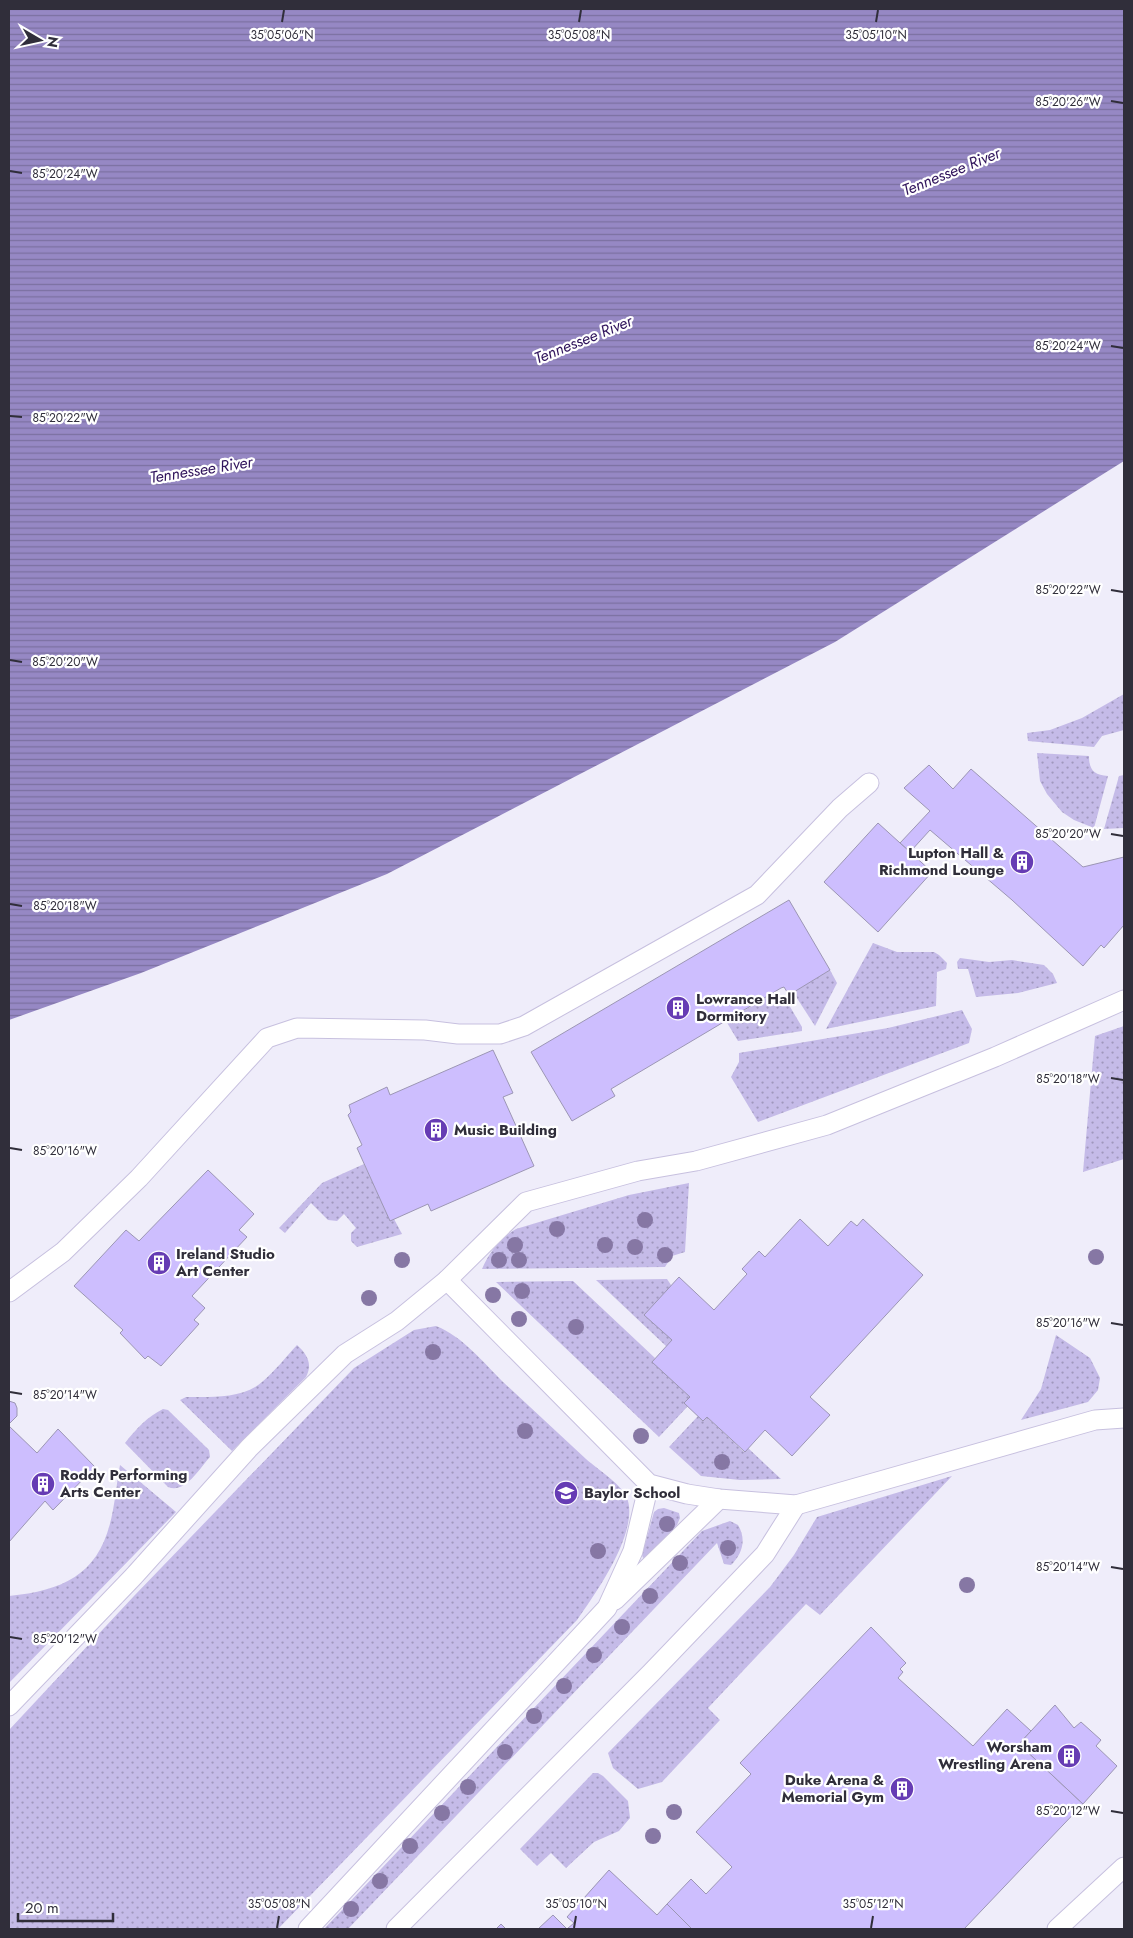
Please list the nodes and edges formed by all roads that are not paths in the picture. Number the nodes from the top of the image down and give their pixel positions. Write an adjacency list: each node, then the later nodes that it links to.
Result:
1 (869, 782): 4 (lane)
2 (1124, 1000): 3 (lane)
3 (447, 1280): 6 (lane); 10 (lane)
4 (9, 1292)
5 (1124, 1418): 8 (lane)
6 (649, 1484): 7 (lane); 9 (lane)
7 (719, 1499): 8 (lane); 9 (lane)
8 (796, 1505): 13 (lane)
9 (607, 1608): 12 (lane)
10 (9, 1706)
11 (1124, 1867): 14 (lane)
12 (308, 1929)
13 (396, 1929)
14 (1057, 1929)

